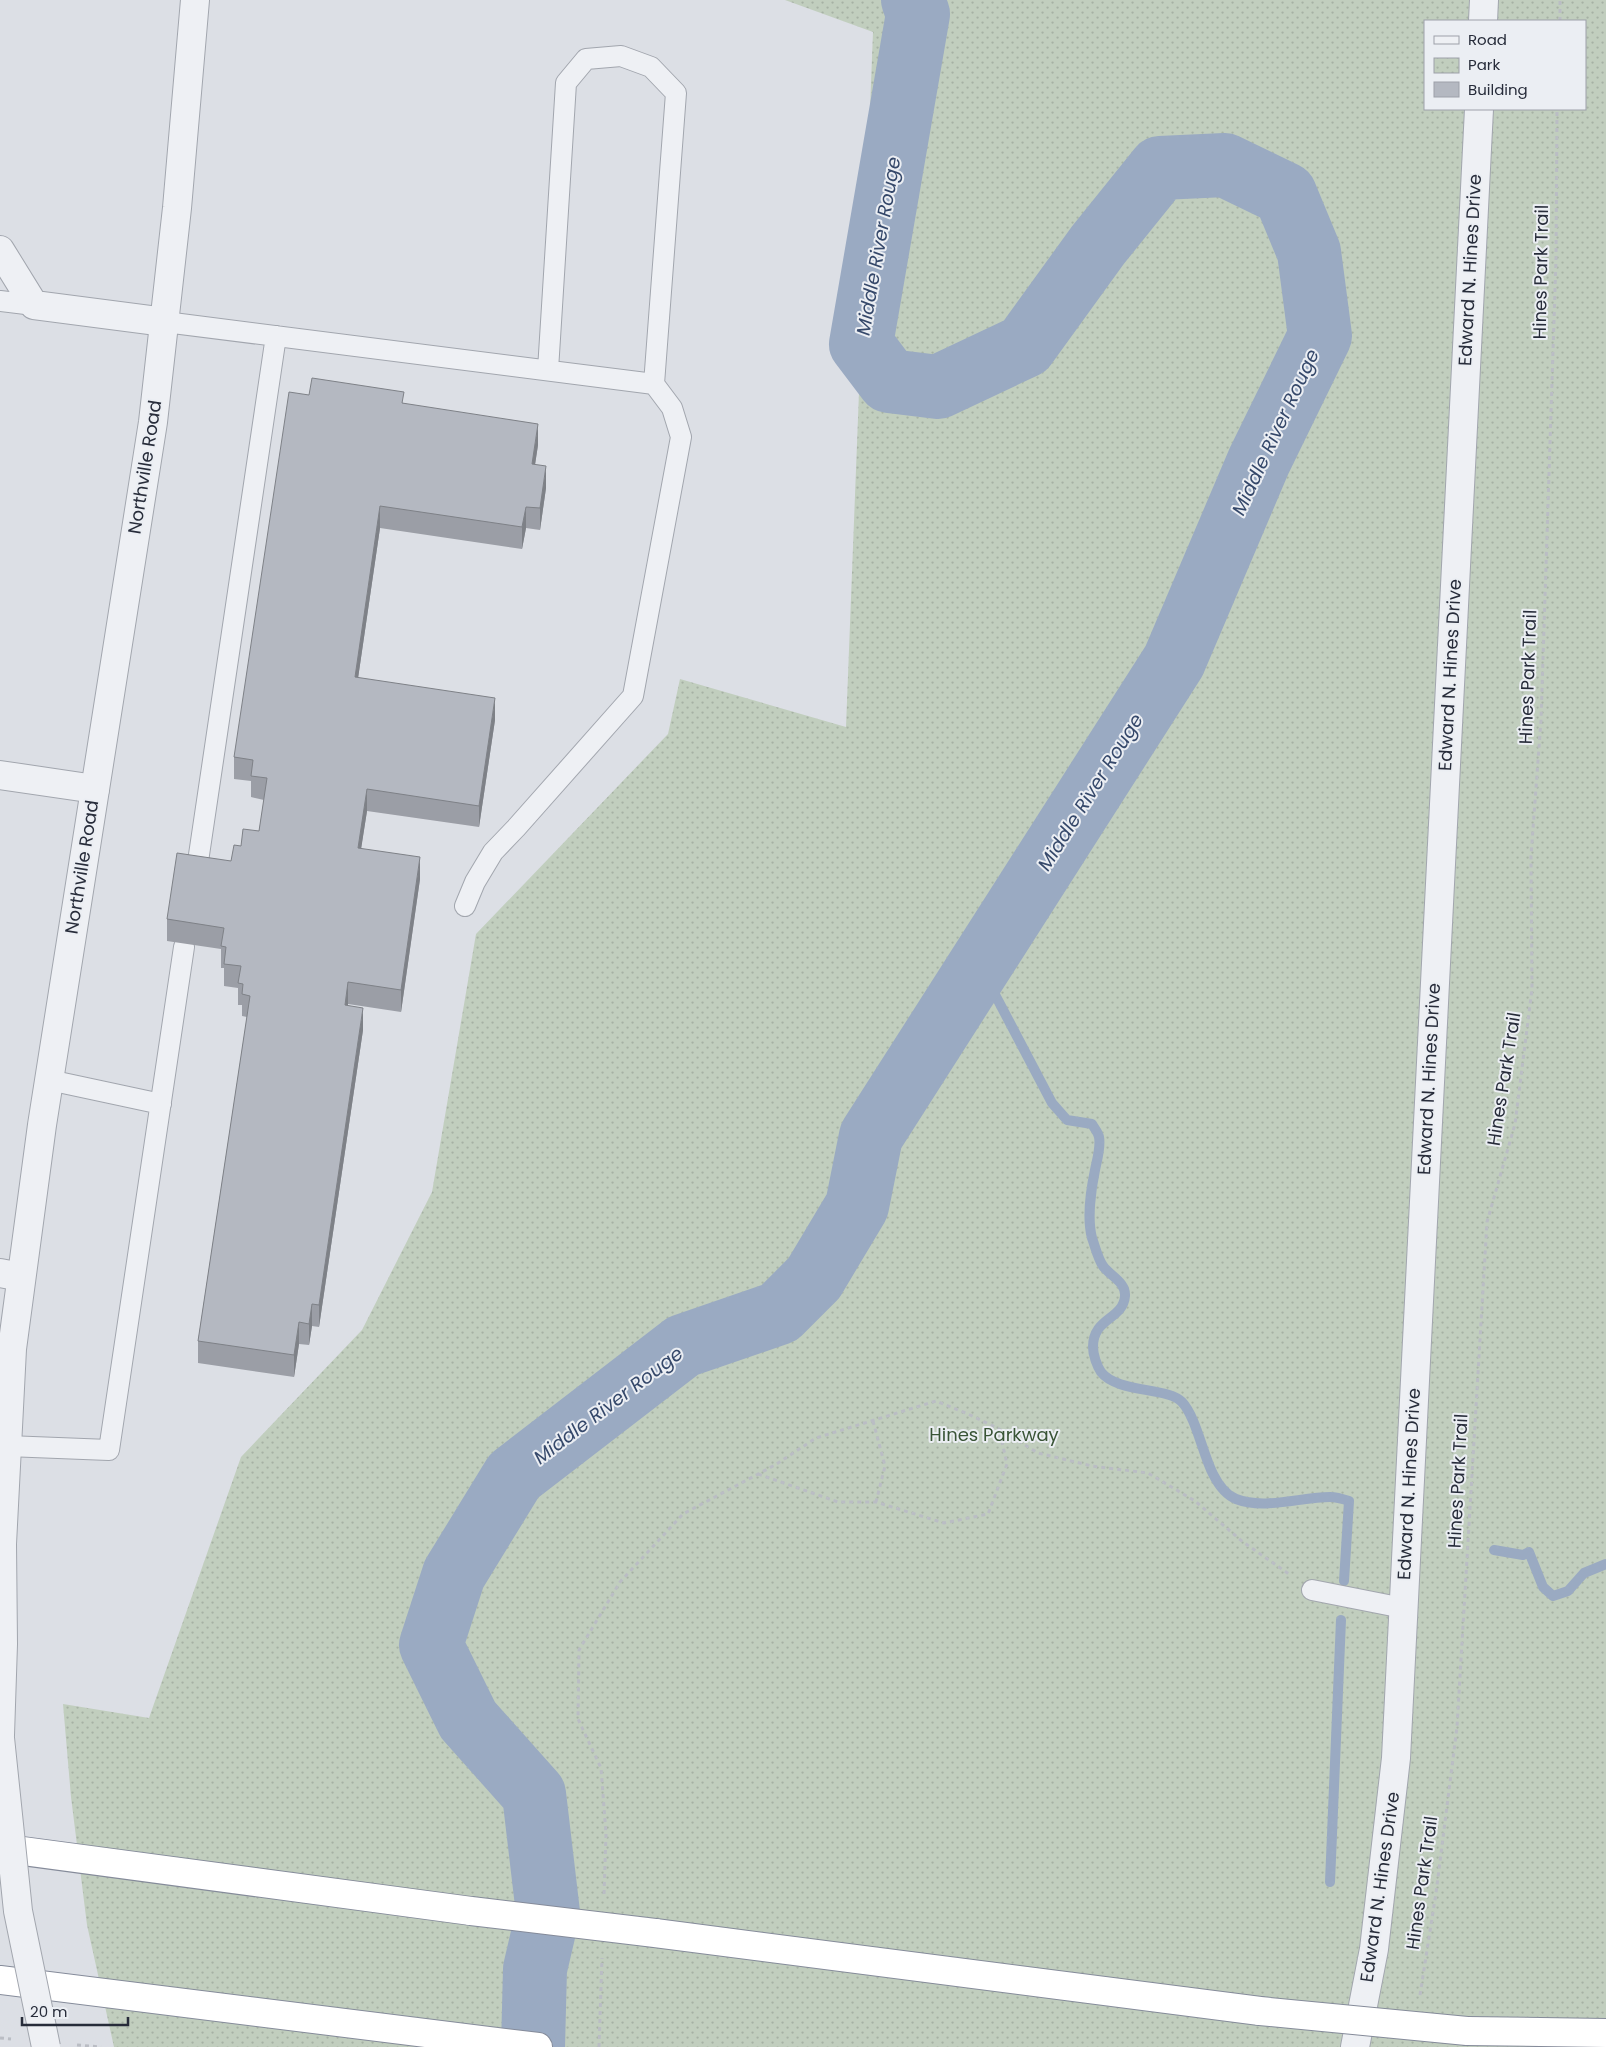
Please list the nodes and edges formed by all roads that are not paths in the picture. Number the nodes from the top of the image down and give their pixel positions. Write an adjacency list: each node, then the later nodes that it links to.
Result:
1 (195, 0): 8 (street, Northville Road)
2 (1484, 0): 3 (street)
3 (1483, 20)
4 (1479, 110): 23 (street, Edward N. Hines Drive)
5 (0, 250): 7 (street)
6 (0, 301): 7 (lane)
7 (34, 305): 8 (street)
8 (165, 322): 9 (lane); 13 (street, Northville Road)
9 (276, 336): 10 (lane); 14 (lane)
10 (548, 370): 11 (lane); 11 (lane)
11 (654, 384): 15 (lane)
12 (0, 775): 13 (street)
13 (94, 789): 17 (street, Northville Road)
14 (196, 875)
15 (465, 906)
16 (184, 948): 18 (lane)
17 (49, 1080): 18 (lane); 19 (street, Northville Road)
18 (161, 1104): 20 (lane)
19 (11, 1275): 20 (street, Northville Road)
20 (7, 1446): 21 (street, Northville Road)
21 (2, 1498): 24 (street, Northville Road)
22 (1312, 1590): 23 (lane)
23 (1403, 1608): 31 (street, Edward N. Hines Drive)
24 (1, 1671): 25 (street, Northville Road)
25 (0, 1737): 29 (street, Northville Road, bridge)
26 (0, 1848): 28 (highway, bridge)
27 (0, 1980): 30 (highway)
28 (1606, 2033)
29 (46, 2047)
30 (538, 2047)
31 (1355, 2047)

